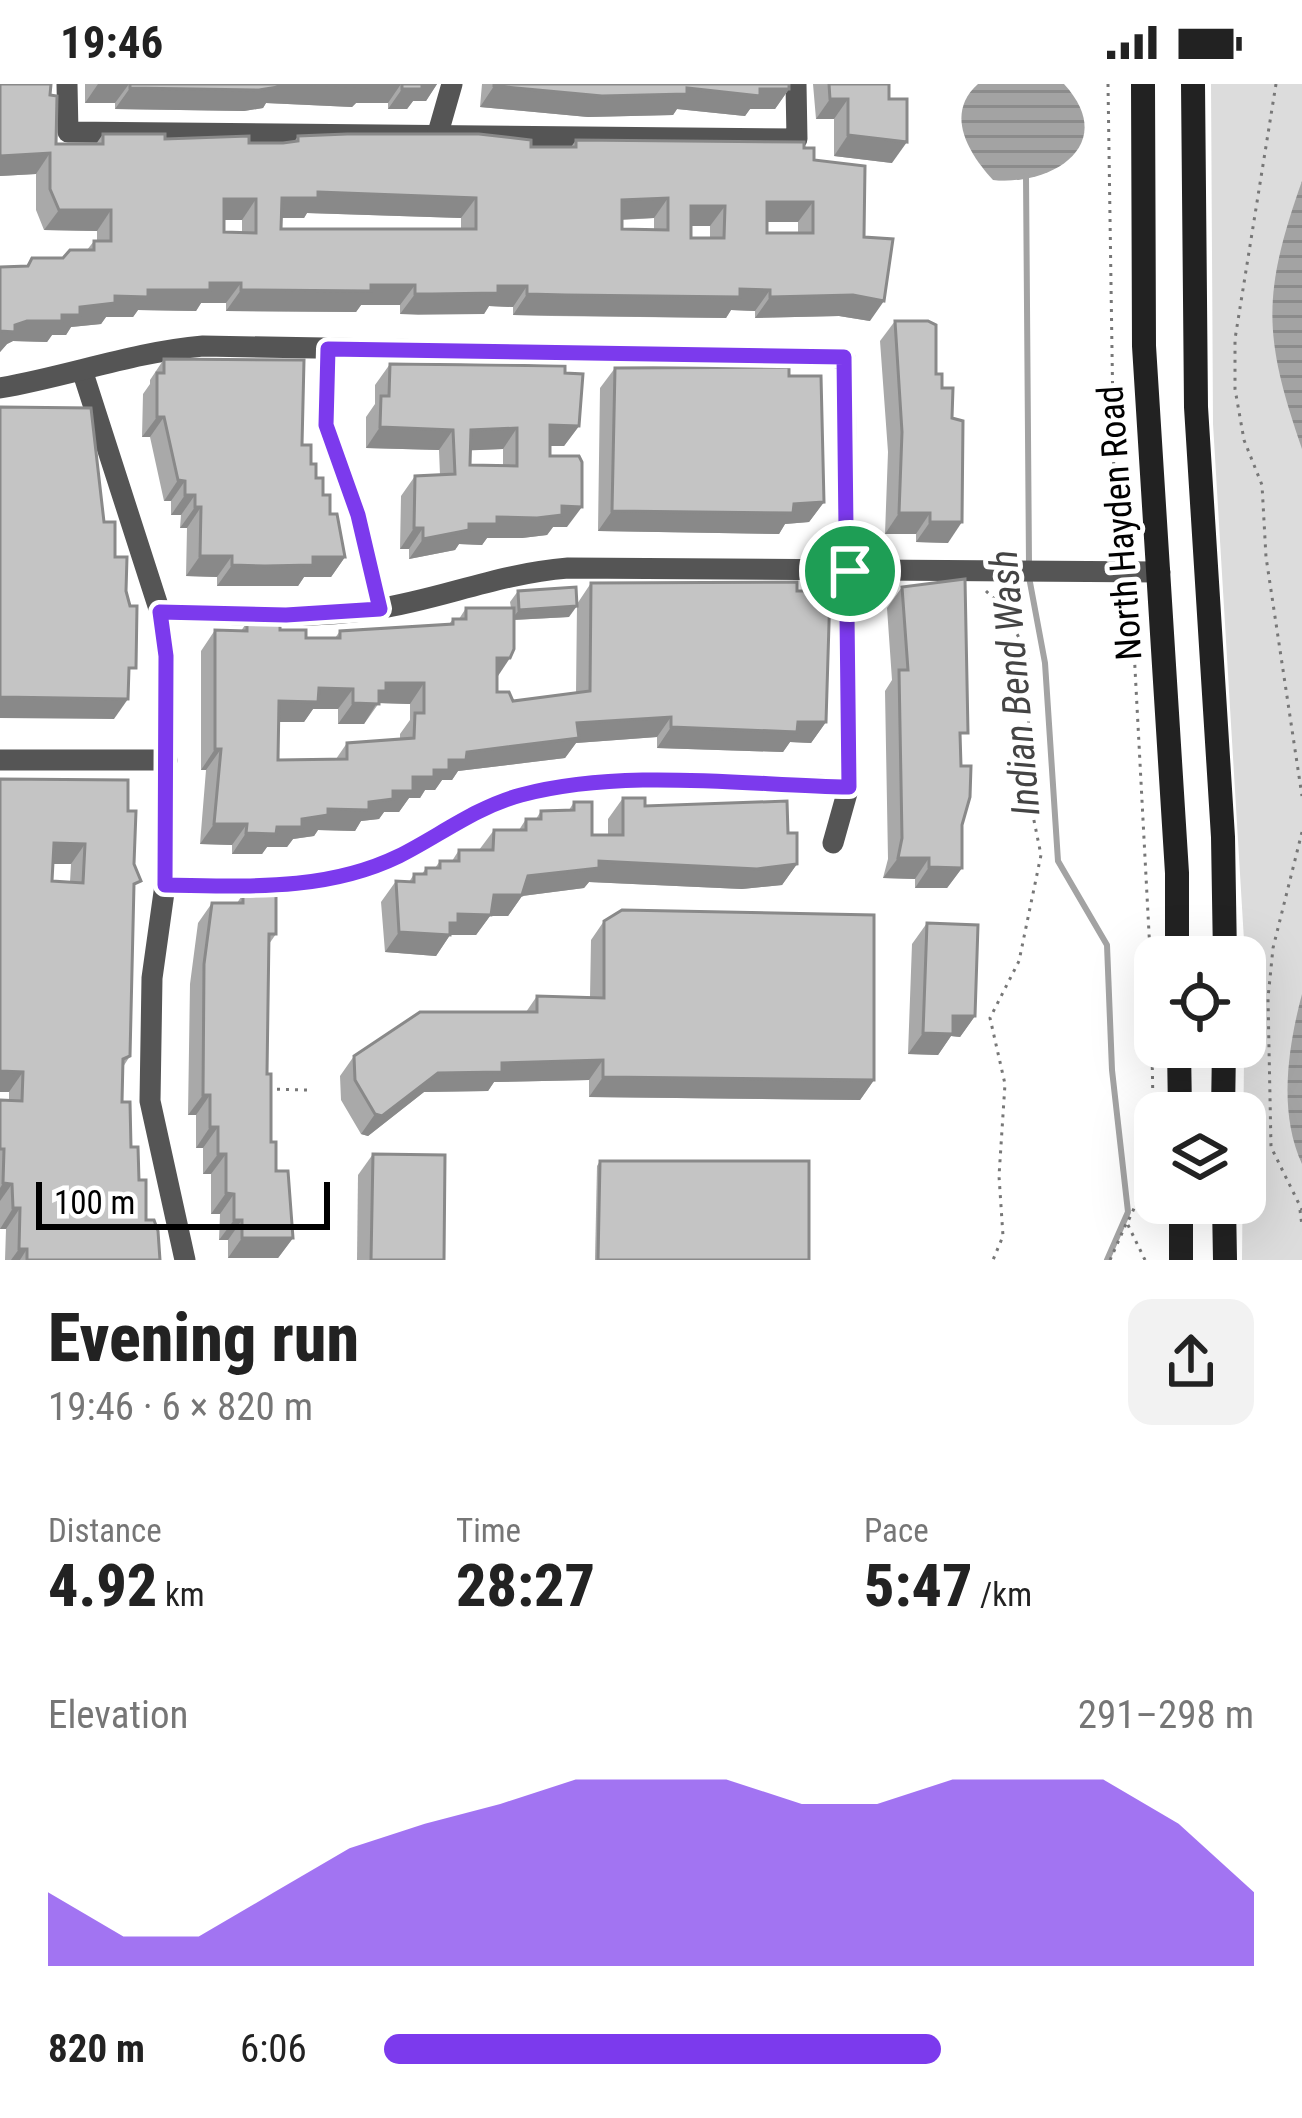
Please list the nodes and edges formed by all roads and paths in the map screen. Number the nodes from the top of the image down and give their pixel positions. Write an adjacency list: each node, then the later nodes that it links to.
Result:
1 (67, 84): 8 (street)
2 (452, 84): 8 (street)
3 (796, 84): 8 (street)
4 (1108, 84): 12 (path)
5 (1143, 84): 15 (main road, North Hayden Road)
6 (1193, 84): 28 (main road)
7 (1276, 84): 22 (path)
8 (438, 133)
9 (328, 349): 10 (street); 13 (street); 17 (street)
10 (82, 373): 11 (street); 18 (street)
11 (0, 388)
12 (1129, 560)
13 (850, 571): 14 (street); 17 (street); 21 (street)
14 (980, 571): 15 (street); 38 (path)
15 (1160, 572): 27 (main road, North Hayden Road)
16 (1130, 590): 26 (path)
17 (380, 609): 18 (street)
18 (160, 612): 20 (street)
19 (0, 760): 20 (street)
20 (167, 760): 25 (street)
21 (849, 787): 24 (street); 25 (street)
22 (1302, 796)
23 (1302, 832): 32 (path)
24 (833, 843)
25 (165, 885): 37 (street)
26 (1149, 936)
27 (1177, 936)
28 (1225, 936)
29 (1152, 1068): 33 (path)
30 (253, 1088): 31 (path)
31 (308, 1090)
32 (1301, 1208): 36 (path)
33 (1126, 1223): 39 (path); 40 (path)
34 (1181, 1224): 41 (main road)
35 (1224, 1224): 42 (main road)
36 (1302, 1226)
37 (185, 1260)
38 (993, 1260)
39 (1110, 1260)
40 (1145, 1260)
41 (1181, 1260)
42 (1225, 1260)

